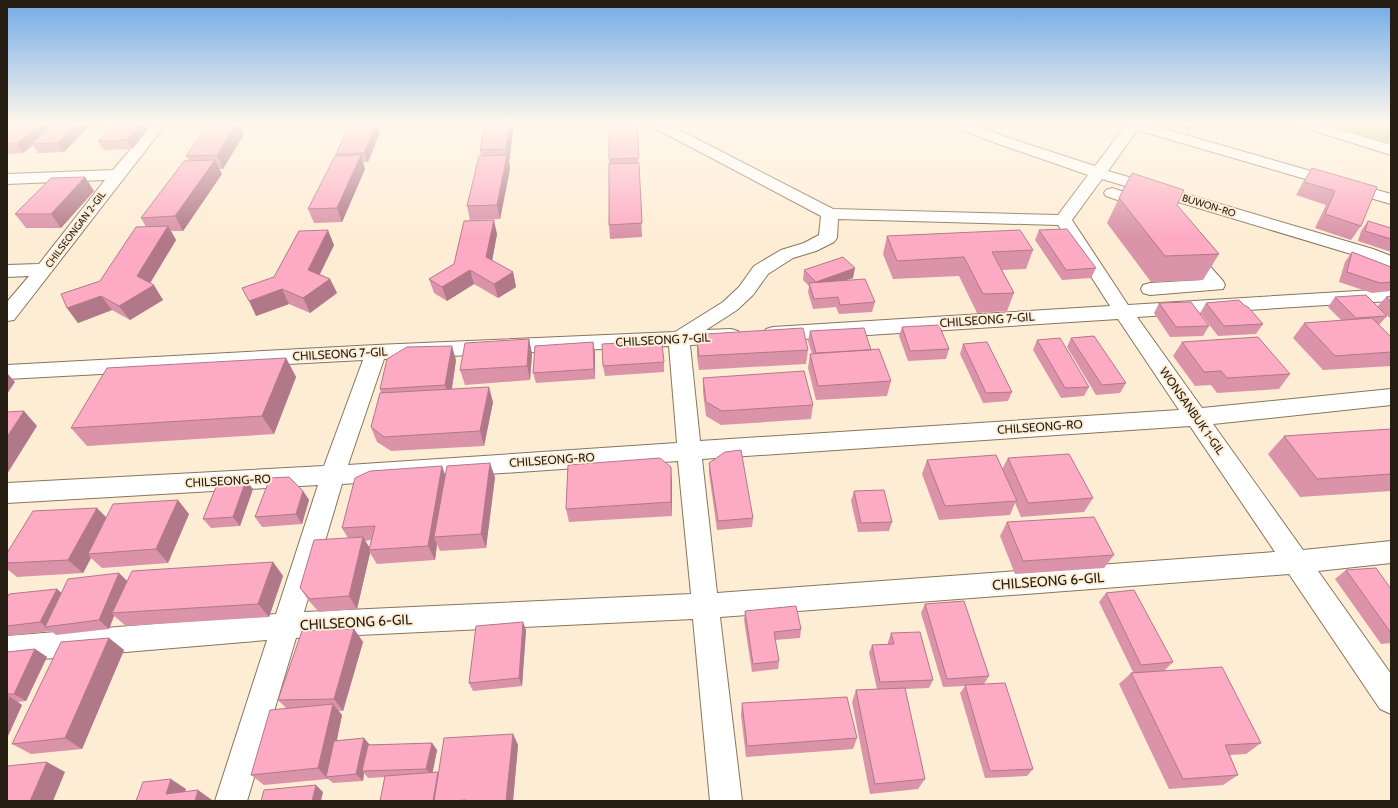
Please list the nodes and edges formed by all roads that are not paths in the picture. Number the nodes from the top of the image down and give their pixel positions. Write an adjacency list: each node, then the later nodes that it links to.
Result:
1 (127, 162): 7 (street, CHILSEONGAN 2-GIL)
2 (730, 162): 12 (street)
3 (1065, 162): 6 (street, BUWON-RO)
4 (1107, 162): 6 (street)
5 (1263, 162): 11 (street)
6 (1099, 173): 10 (street, BUWON-RO); 13 (street)
7 (116, 174): 8 (street); 16 (street, CHILSEONGAN 2-GIL)
8 (7, 179)
9 (1112, 193): 10 (street)
10 (1187, 199): 15 (street, BUWON-RO)
11 (1391, 199)
12 (830, 214): 13 (street); 22 (street)
13 (1063, 220): 20 (street, WONSANBUK 1-GIL)
14 (1176, 238): 18 (street)
15 (1391, 263)
16 (45, 269): 17 (street); 21 (street, CHILSEONGAN 2-GIL)
17 (7, 270)
18 (1150, 289)
19 (1391, 295): 20 (street, CHILSEONG 7-GIL)
20 (1123, 312): 22 (street, CHILSEONG 7-GIL); 26 (street, WONSANBUK 1-GIL)
21 (7, 314)
22 (679, 340): 23 (street, CHILSEONG 7-GIL); 27 (street)
23 (376, 352): 24 (street, CHILSEONG 7-GIL); 28 (street)
24 (7, 372)
25 (1391, 397): 26 (street, CHILSEONG-RO)
26 (1196, 417): 27 (street, CHILSEONG-RO); 31 (street, WONSANBUK 1-GIL)
27 (689, 451): 28 (street, CHILSEONG-RO); 32 (street)
28 (333, 475): 29 (street, CHILSEONG-RO); 33 (street)
29 (7, 493)
30 (1391, 552): 31 (street, CHILSEONG 6-GIL)
31 (1298, 562): 32 (street, CHILSEONG 6-GIL); 35 (street, WONSANBUK 1-GIL)
32 (706, 606): 33 (street, CHILSEONG 6-GIL); 37 (street)
33 (286, 626): 34 (street, CHILSEONG 6-GIL); 36 (street)
34 (7, 649)
35 (1391, 699)
36 (231, 801)
37 (726, 801)

